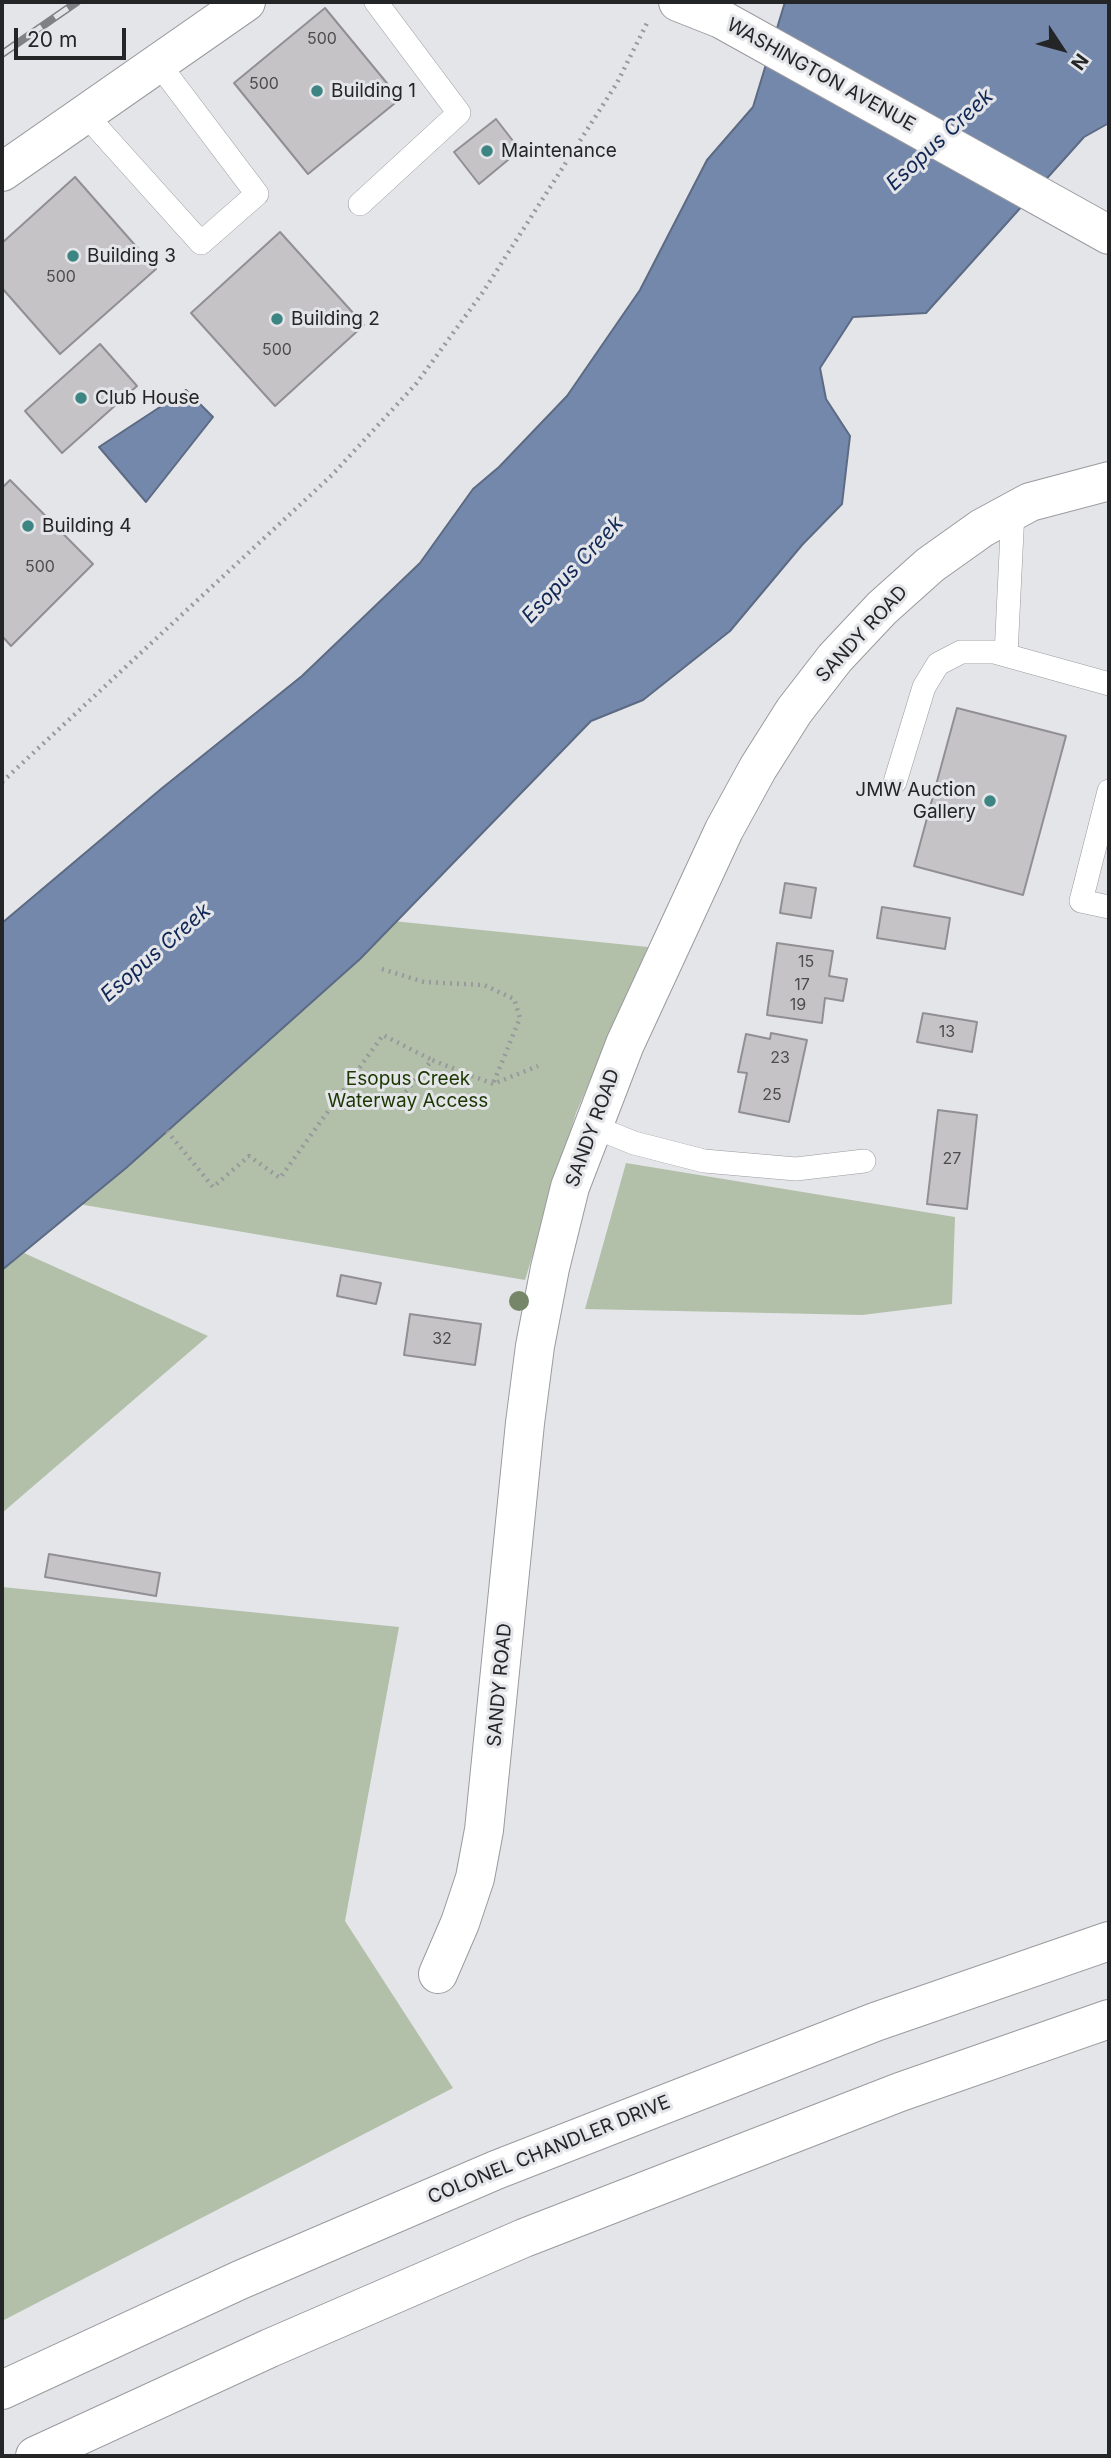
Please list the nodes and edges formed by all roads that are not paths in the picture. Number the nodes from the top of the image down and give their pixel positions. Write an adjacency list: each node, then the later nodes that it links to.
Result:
1 (246, 2): 4 (main road)
2 (376, 2): 7 (lane)
3 (672, 5): 8 (main road, WASHINGTON AVENUE)
4 (158, 63): 5 (main road); 5 (lane)
5 (85, 114): 6 (main road)
6 (2, 172)
7 (360, 204)
8 (1109, 235)
9 (1109, 481): 10 (main road, SANDY ROAD)
10 (1013, 512): 11 (lane); 16 (main road, SANDY ROAD)
11 (1006, 655): 12 (lane); 13 (lane)
12 (1109, 684)
13 (895, 782)
14 (1109, 791): 15 (lane)
15 (1109, 906)
16 (592, 1126): 17 (lane); 19 (main road, SANDY ROAD)
17 (864, 1161)
18 (1109, 1941): 21 (main road, COLONEL CHANDLER DRIVE)
19 (438, 1973)
20 (1109, 2019): 22 (main road)
21 (2, 2390)
22 (35, 2456)

